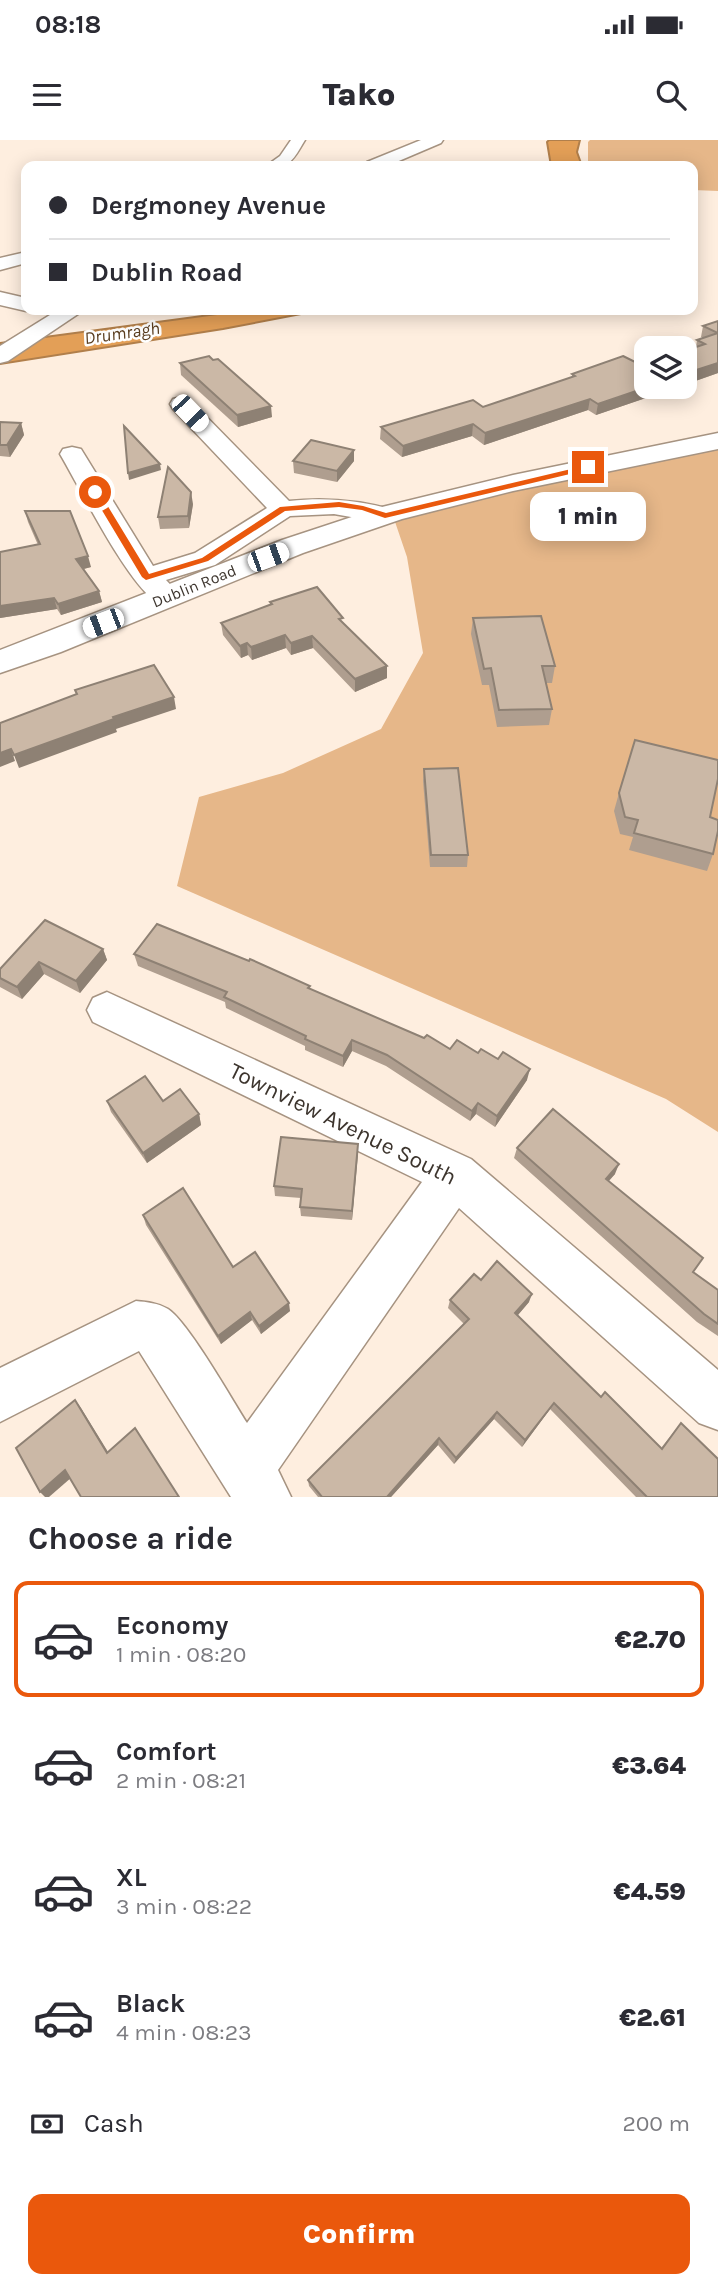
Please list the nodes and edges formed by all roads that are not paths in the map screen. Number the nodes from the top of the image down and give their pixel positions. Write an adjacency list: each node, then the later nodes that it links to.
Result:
1 (298, 140): 3 (street)
2 (435, 140): 4 (main road)
3 (283, 161)
4 (385, 161)
5 (21, 258): 6 (street)
6 (0, 264)
7 (21, 290): 8 (main road)
8 (0, 292)
9 (0, 298): 10 (main road)
10 (21, 308)
11 (38, 317): 12 (main road)
12 (0, 356)
13 (181, 404): 16 (street)
14 (718, 441): 17 (main road, Dublin Road)
15 (72, 454): 18 (street)
16 (283, 509): 17 (street); 18 (street)
17 (385, 516): 19 (main road, Dublin Road)
18 (146, 577): 19 (street)
19 (168, 597): 20 (main road, Dublin Road)
20 (0, 662)
21 (107, 1010): 22 (street, Townview Avenue South)
22 (455, 1175): 24 (street, Townview Avenue South); 25 (street)
23 (0, 1396): 25 (street)
24 (718, 1405)
25 (254, 1484)

